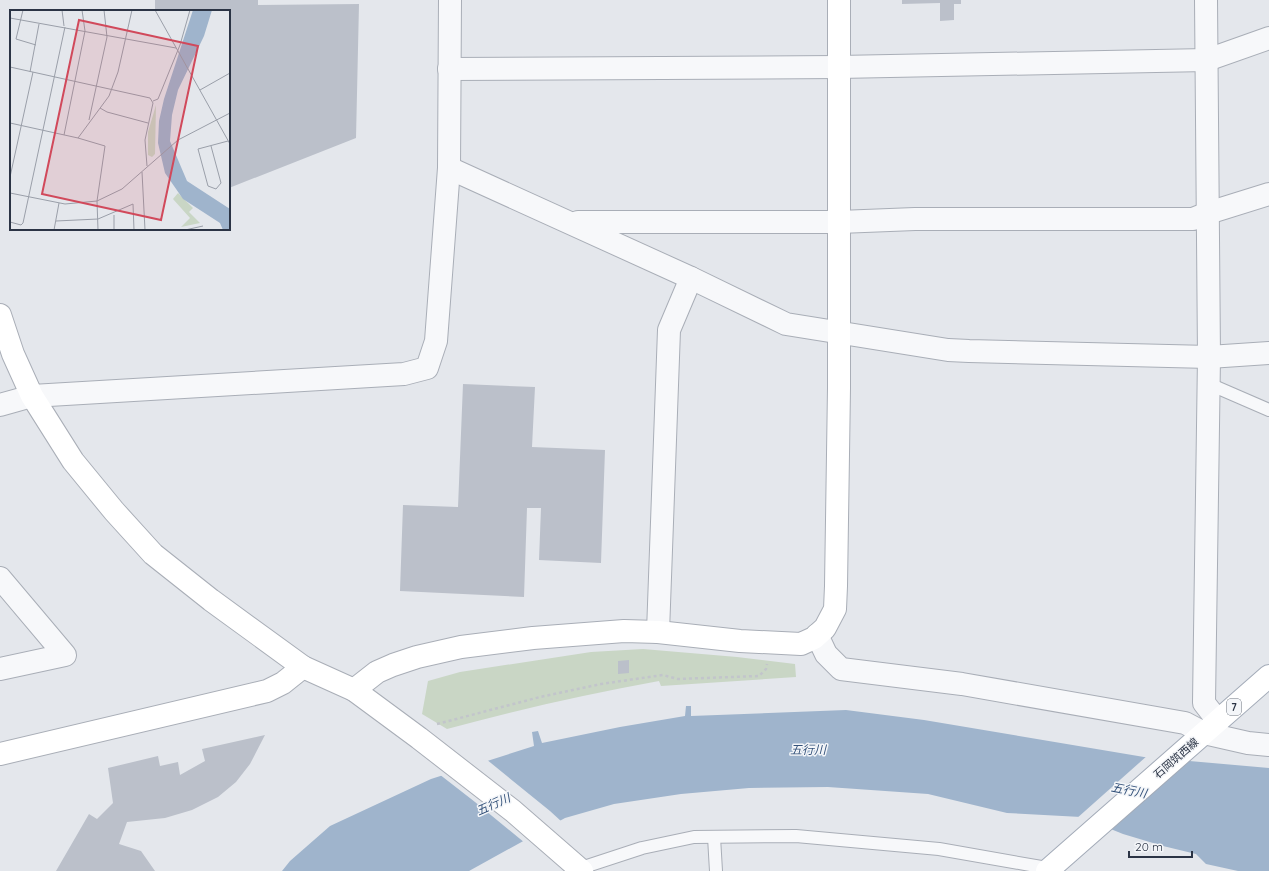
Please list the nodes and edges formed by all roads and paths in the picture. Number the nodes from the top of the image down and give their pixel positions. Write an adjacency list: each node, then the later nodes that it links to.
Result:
1 (450, 0): 7 (street)
2 (839, 0): 6 (street)
3 (1206, 0): 5 (street)
4 (1269, 38): 5 (street)
5 (1207, 60): 6 (street); 10 (street)
6 (839, 67): 7 (street); 12 (street)
7 (449, 69): 8 (street)
8 (449, 168): 11 (street); 19 (street)
9 (1269, 194): 10 (street)
10 (1208, 213): 12 (street); 17 (street)
11 (571, 222): 12 (street); 13 (street)
12 (839, 222): 15 (street)
13 (691, 278): 15 (street); 23 (street)
14 (0, 315): 19 (street)
15 (839, 332): 17 (street); 24 (street)
16 (1269, 353): 17 (street)
17 (1209, 357): 18 (street)
18 (1209, 384): 21 (lane); 30 (street)
19 (32, 396): 20 (street); 26 (street)
20 (0, 404)
21 (1269, 410)
22 (0, 578): 27 (street)
23 (658, 632): 24 (street); 29 (street)
24 (817, 636): 30 (street)
25 (767, 663): 31 (path)
26 (303, 667): 29 (street); 33 (street)
27 (0, 670)
28 (1269, 676): 30 (street, 石岡筑西線 / 7)
29 (354, 690): 31 (street)
30 (1207, 730): 32 (street); 36 (street, 石岡筑西線 / 7)
31 (427, 731): 35 (street)
32 (1269, 745)
33 (0, 754)
34 (714, 837): 35 (lane); 36 (lane); 37 (lane)
35 (576, 867)
36 (1054, 868)
37 (716, 871)

